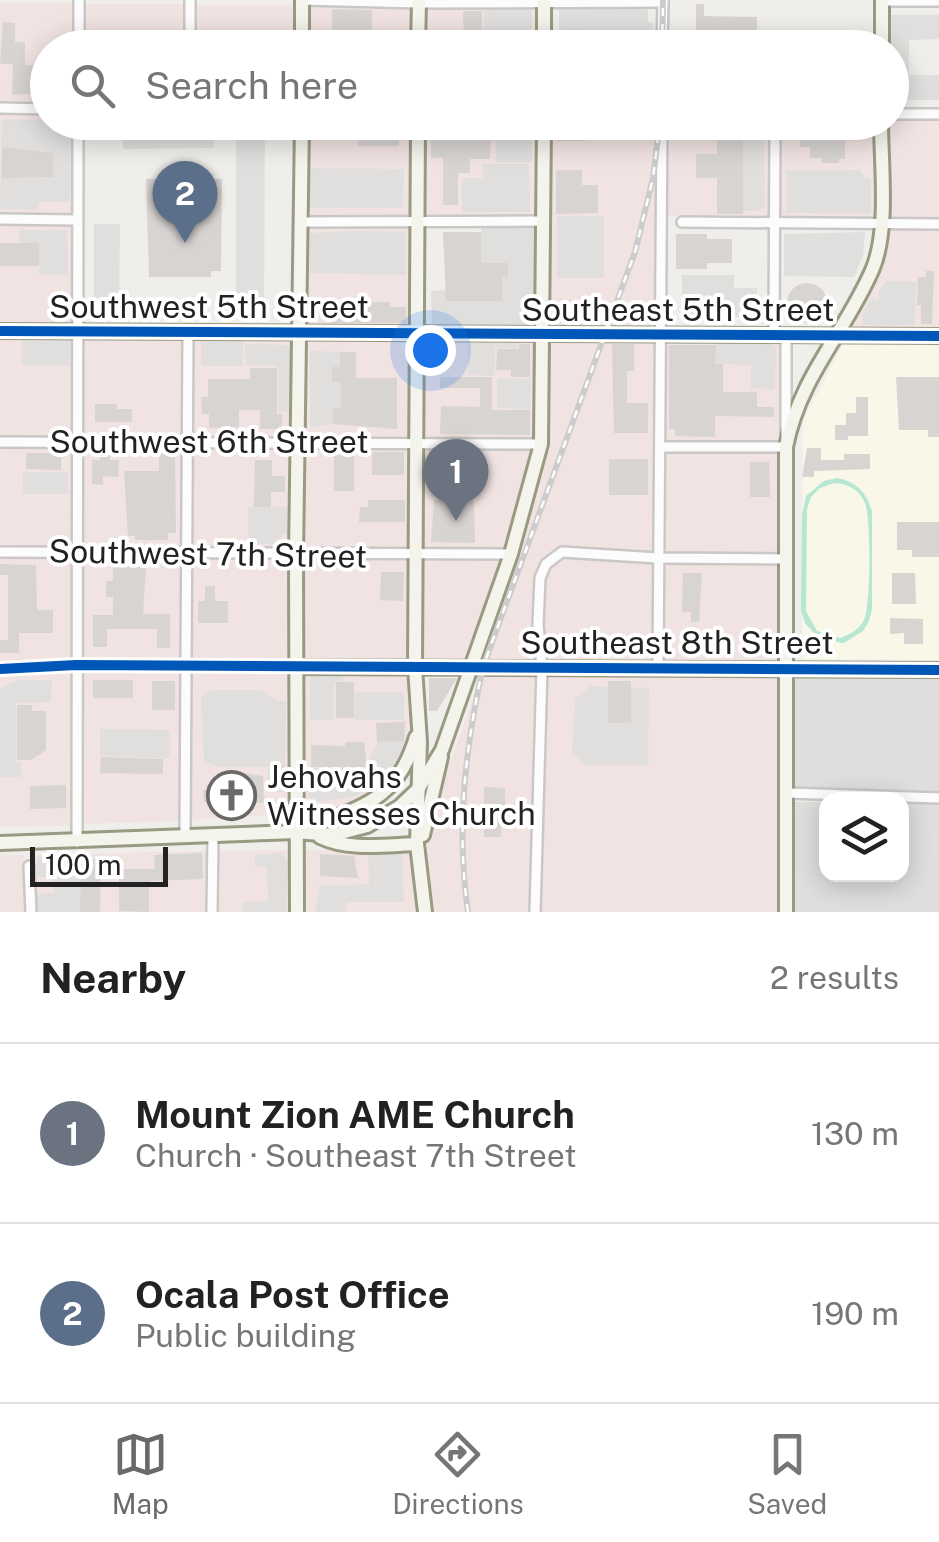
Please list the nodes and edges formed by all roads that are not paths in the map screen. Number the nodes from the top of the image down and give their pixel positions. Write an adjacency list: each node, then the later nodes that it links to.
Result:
1 (79, 0): 10 (street)
2 (190, 0): 11 (street)
3 (303, 0): 7 (street); 12 (street)
4 (882, 0): 9 (street); 16 (street)
5 (544, 1): 7 (street); 8 (street); 14 (street)
6 (663, 1): 8 (street); 15 (street)
7 (419, 2): 13 (street)
8 (642, 2)
9 (939, 2)
10 (79, 30)
11 (190, 30)
12 (302, 30)
13 (418, 30)
14 (544, 30)
15 (662, 30)
16 (882, 30)
17 (0, 108): 18 (street)
18 (30, 108)
19 (909, 114): 20 (street)
20 (939, 114)
21 (78, 140): 29 (street)
22 (302, 140): 31 (street)
23 (418, 140): 32 (street)
24 (544, 140): 30 (street)
25 (662, 140): 42 (street)
26 (775, 140): 34 (street)
27 (882, 140): 35 (street)
28 (0, 219): 29 (street)
29 (76, 220): 38 (street)
30 (543, 221): 32 (street); 43 (street)
31 (302, 222): 32 (street); 39 (street)
32 (418, 222): 41 (street)
33 (682, 222): 34 (street)
34 (774, 222): 35 (street); 44 (street)
35 (881, 224): 36 (street); 45 (street)
36 (939, 224)
37 (0, 331): 38 (street, Southwest 5th Street)
38 (78, 332): 40 (street, Southwest 5th Street); 47 (street)
39 (300, 332): 40 (street, Southwest 5th Street); 41 (street, Southwest 5th Street); 51 (street)
40 (188, 333): 49 (street)
41 (418, 334): 43 (street, Southeast 5th Street); 50 (street)
42 (662, 334): 43 (street, Southeast 5th Street); 44 (street, Southeast 5th Street); 53 (street)
43 (543, 335): 52 (street)
44 (780, 335): 45 (street, Southeast 5th Street); 54 (street)
45 (836, 336): 46 (street, Southeast 5th Street); 54 (street)
46 (939, 336)
47 (78, 441): 48 (street, Southwest 6th Street); 49 (street, Southwest 6th Street); 55 (street)
48 (0, 442)
49 (188, 442): 51 (street, Southwest 6th Street); 57 (street)
50 (417, 443): 51 (street, Southwest 6th Street); 52 (street, Southwest 6th Street); 60 (street)
51 (299, 444): 59 (street)
52 (541, 444): 58 (street)
53 (661, 446): 54 (street); 61 (street)
54 (786, 446): 62 (street)
55 (77, 551): 56 (street, Southwest 7th Street); 57 (street, Southwest 7th Street); 63 (street)
56 (0, 552)
57 (188, 553): 59 (street, Southwest 7th Street); 64 (street)
58 (511, 554): 60 (street, Southwest 7th Street); 67 (street)
59 (296, 555): 60 (street, Southwest 7th Street); 65 (street)
60 (416, 556): 66 (street)
61 (658, 558): 62 (street); 69 (street); 71 (street)
62 (786, 559): 70 (street)
63 (76, 665): 64 (street); 68 (street); 83 (street)
64 (187, 666): 65 (street); 82 (street)
65 (298, 667): 66 (street, Southeast 8th Street); 79 (street)
66 (415, 667): 67 (street, Southeast 8th Street); 73 (street)
67 (472, 667): 69 (street, Southeast 8th Street); 74 (street)
68 (0, 668)
69 (542, 668): 71 (street, Southeast 8th Street); 92 (street)
70 (788, 668): 71 (street, Southeast 8th Street); 72 (street, Southeast 8th Street); 77 (street)
71 (658, 670)
72 (939, 670)
73 (419, 723): 74 (street); 76 (street); 79 (street)
74 (449, 731): 75 (street)
75 (442, 750): 76 (street); 87 (street)
76 (419, 788): 80 (street); 85 (street)
77 (788, 793): 78 (street); 93 (street)
78 (939, 798)
79 (296, 832): 80 (street); 81 (street); 90 (street)
80 (314, 833): 85 (street)
81 (214, 834): 82 (street); 89 (street)
82 (185, 836): 83 (street)
83 (77, 842): 84 (street)
84 (0, 843)
85 (418, 844): 87 (street)
86 (29, 866): 88 (street)
87 (420, 870): 91 (street)
88 (31, 912)
89 (212, 912)
90 (297, 912)
91 (425, 912)
92 (535, 912)
93 (786, 912)

